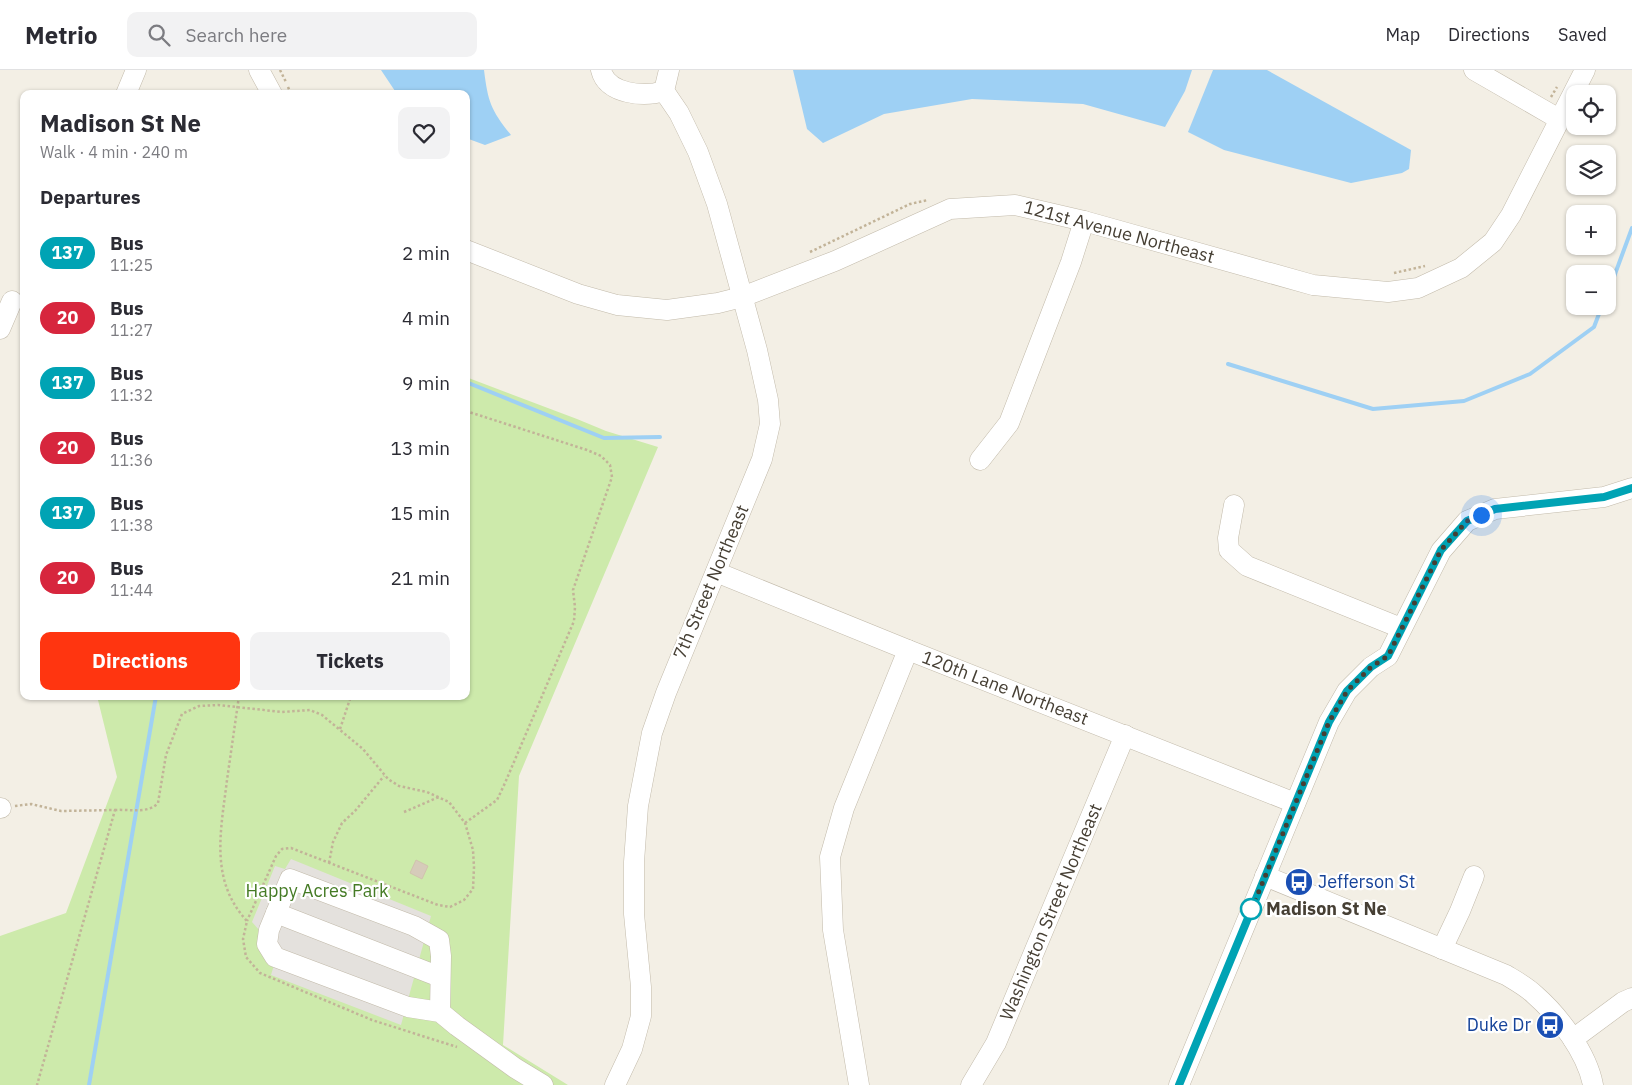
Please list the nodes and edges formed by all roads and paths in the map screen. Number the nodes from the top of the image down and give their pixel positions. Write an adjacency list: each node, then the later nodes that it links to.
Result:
1 (136, 70): 7 (street)
2 (258, 70): 8 (street)
3 (601, 70): 9 (street)
4 (669, 70): 9 (street)
5 (1474, 70): 10 (street)
6 (1585, 70): 10 (street, 121st Avenue Northeast)
7 (128, 90)
8 (270, 90)
9 (664, 91): 13 (street, 7th Street Northeast)
10 (1559, 119): 11 (street, 121st Avenue Northeast)
11 (1084, 221): 13 (street, 121st Avenue Northeast); 17 (street)
12 (470, 252): 13 (street, 121st Avenue Northeast)
13 (742, 298): 20 (street, 7th Street Northeast)
14 (12, 301): 15 (street)
15 (0, 329)
16 (470, 411): 34 (path)
17 (980, 460)
18 (1632, 488): 21 (street)
19 (1234, 505): 21 (street)
20 (716, 572): 22 (street, 120th Lane Northeast); 47 (street, 7th Street Northeast)
21 (1401, 628): 30 (street)
22 (908, 650): 27 (street, 120th Lane Northeast); 48 (street)
23 (238, 700): 25 (path)
24 (350, 700): 26 (path)
25 (237, 707): 26 (path); 32 (path)
26 (340, 729): 28 (path)
27 (1125, 735): 30 (street, 120th Lane Northeast); 49 (street, Washington Street Northeast)
28 (384, 776): 29 (path); 35 (path)
29 (440, 797): 33 (path); 34 (path)
30 (1296, 803): 36 (street)
31 (0, 808): 32 (path)
32 (115, 810): 45 (path)
33 (404, 812)
34 (465, 823): 35 (path)
35 (329, 863): 39 (path)
36 (1265, 876): 40 (street); 50 (street)
37 (1474, 876): 40 (street)
38 (276, 913): 41 (street); 41 (street); 43 (street)
39 (247, 921)
40 (1442, 949): 44 (street)
41 (440, 977): 43 (street)
42 (1632, 998): 44 (street)
43 (440, 1012): 46 (street)
44 (1573, 1039): 51 (street)
45 (36, 1085)
46 (543, 1085)
47 (614, 1085)
48 (859, 1085)
49 (971, 1085)
50 (1179, 1085)
51 (1593, 1085)

